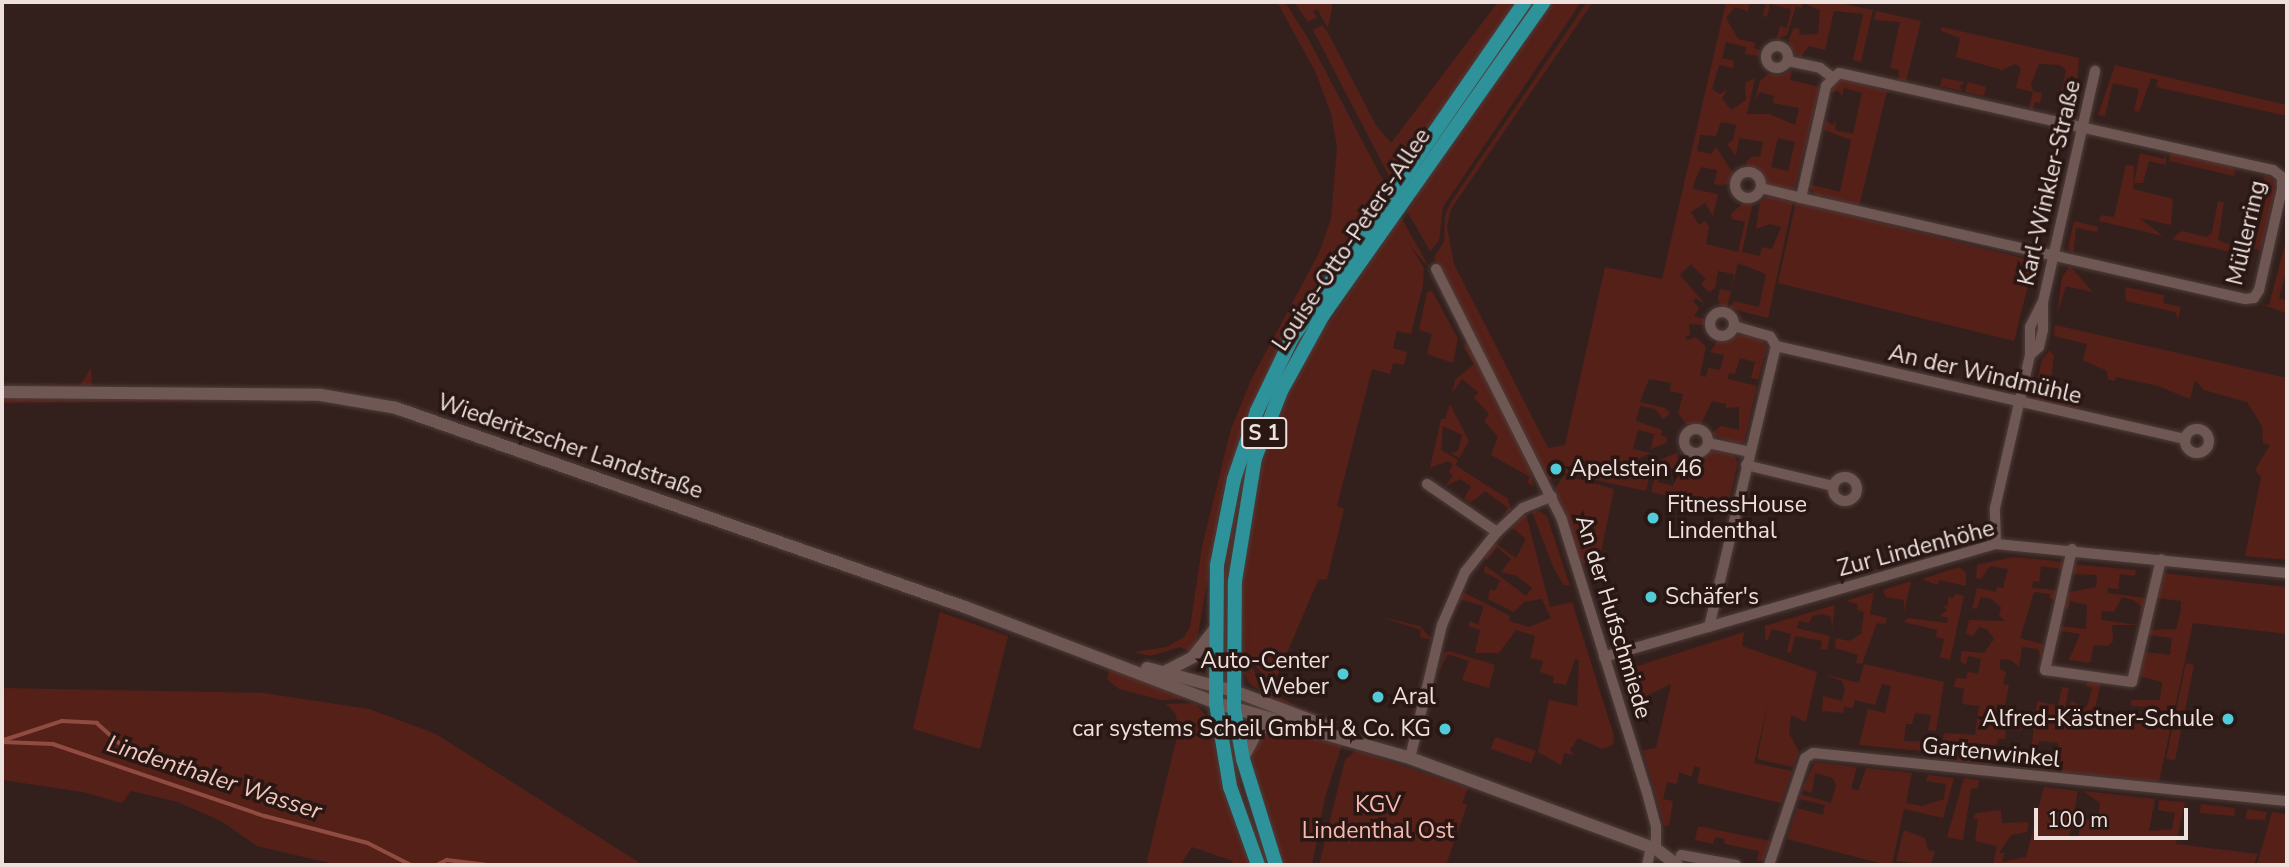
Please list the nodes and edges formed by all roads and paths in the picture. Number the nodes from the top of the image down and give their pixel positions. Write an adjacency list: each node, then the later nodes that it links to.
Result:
1 (1525, 2): 28 (main road, Louise-Otto-Peters-Allee / S 1)
2 (1544, 2): 33 (main road, Louise-Otto-Peters-Allee / S 1)
3 (1788, 61): 5 (street, Müllerring)
4 (2095, 71): 6 (street, Karl-Winkler-Straße)
5 (1832, 77): 6 (street, Müllerring); 8 (street)
6 (2083, 127): 9 (street, Karl-Winkler-Straße); 9 (street, Müllerring)
7 (1761, 188): 8 (street, Müllerring)
8 (1801, 198): 9 (street, Müllerring)
9 (2053, 256): 14 (street, Karl-Winkler-Straße)
10 (1436, 269): 21 (street, An der Hufschmiede)
11 (1734, 326): 12 (street, An der Windmühle)
12 (1776, 346): 14 (street, An der Windmühle); 17 (street)
13 (2, 392): 29 (street, Wiederitzscher Landstraße)
14 (2021, 402): 15 (street, An der Windmühle); 23 (street, Karl-Winkler-Straße)
15 (2186, 439)
16 (1708, 443): 17 (street)
17 (1750, 452): 18 (street)
18 (1746, 465): 20 (street); 27 (street)
19 (1427, 484): 22 (street)
20 (1833, 486)
21 (1552, 496): 22 (street); 30 (street, An der Hufschmiede)
22 (1497, 531): 37 (street)
23 (1996, 544): 24 (street, Zur Lindenhöhe); 27 (street, Zur Lindenhöhe)
24 (2072, 549): 25 (street, Zur Lindenhöhe); 25 (street)
25 (2161, 559): 26 (street, Zur Lindenhöhe)
26 (2287, 573)
27 (1709, 627): 30 (street, Zur Lindenhöhe)
28 (1215, 629): 31 (street); 32 (main road, Louise-Otto-Peters-Allee / S 1)
29 (1103, 656): 31 (street, Wiederitzscher Landstraße); 34 (street, Wiederitzscher Landstraße)
30 (1604, 657): 40 (street, An der Hufschmiede)
31 (1164, 672): 32 (street, Wiederitzscher Landstraße)
32 (1216, 687): 33 (street, Wiederitzscher Landstraße); 34 (main road, S 1)
33 (1234, 691): 35 (main road, S 1); 37 (street, Wiederitzscher Landstraße)
34 (1216, 703): 35 (street, Wiederitzscher Landstraße); 42 (main road, S 1)
35 (1234, 709): 36 (street, Wiederitzscher Landstraße); 38 (main road, S 1)
36 (1278, 721): 37 (street, Wiederitzscher Landstraße); 38 (street)
37 (1404, 756): 40 (street, Wiederitzscher Landstraße)
38 (1243, 759): 43 (main road, S 1)
39 (2287, 801): 46 (street, Gartenwinkel)
40 (1653, 848): 41 (street); 44 (street, An der Hufschmiede)
41 (1679, 860): 45 (street)
42 (1258, 865)
43 (1276, 865)
44 (1647, 865)
45 (1736, 865)
46 (1769, 865)

